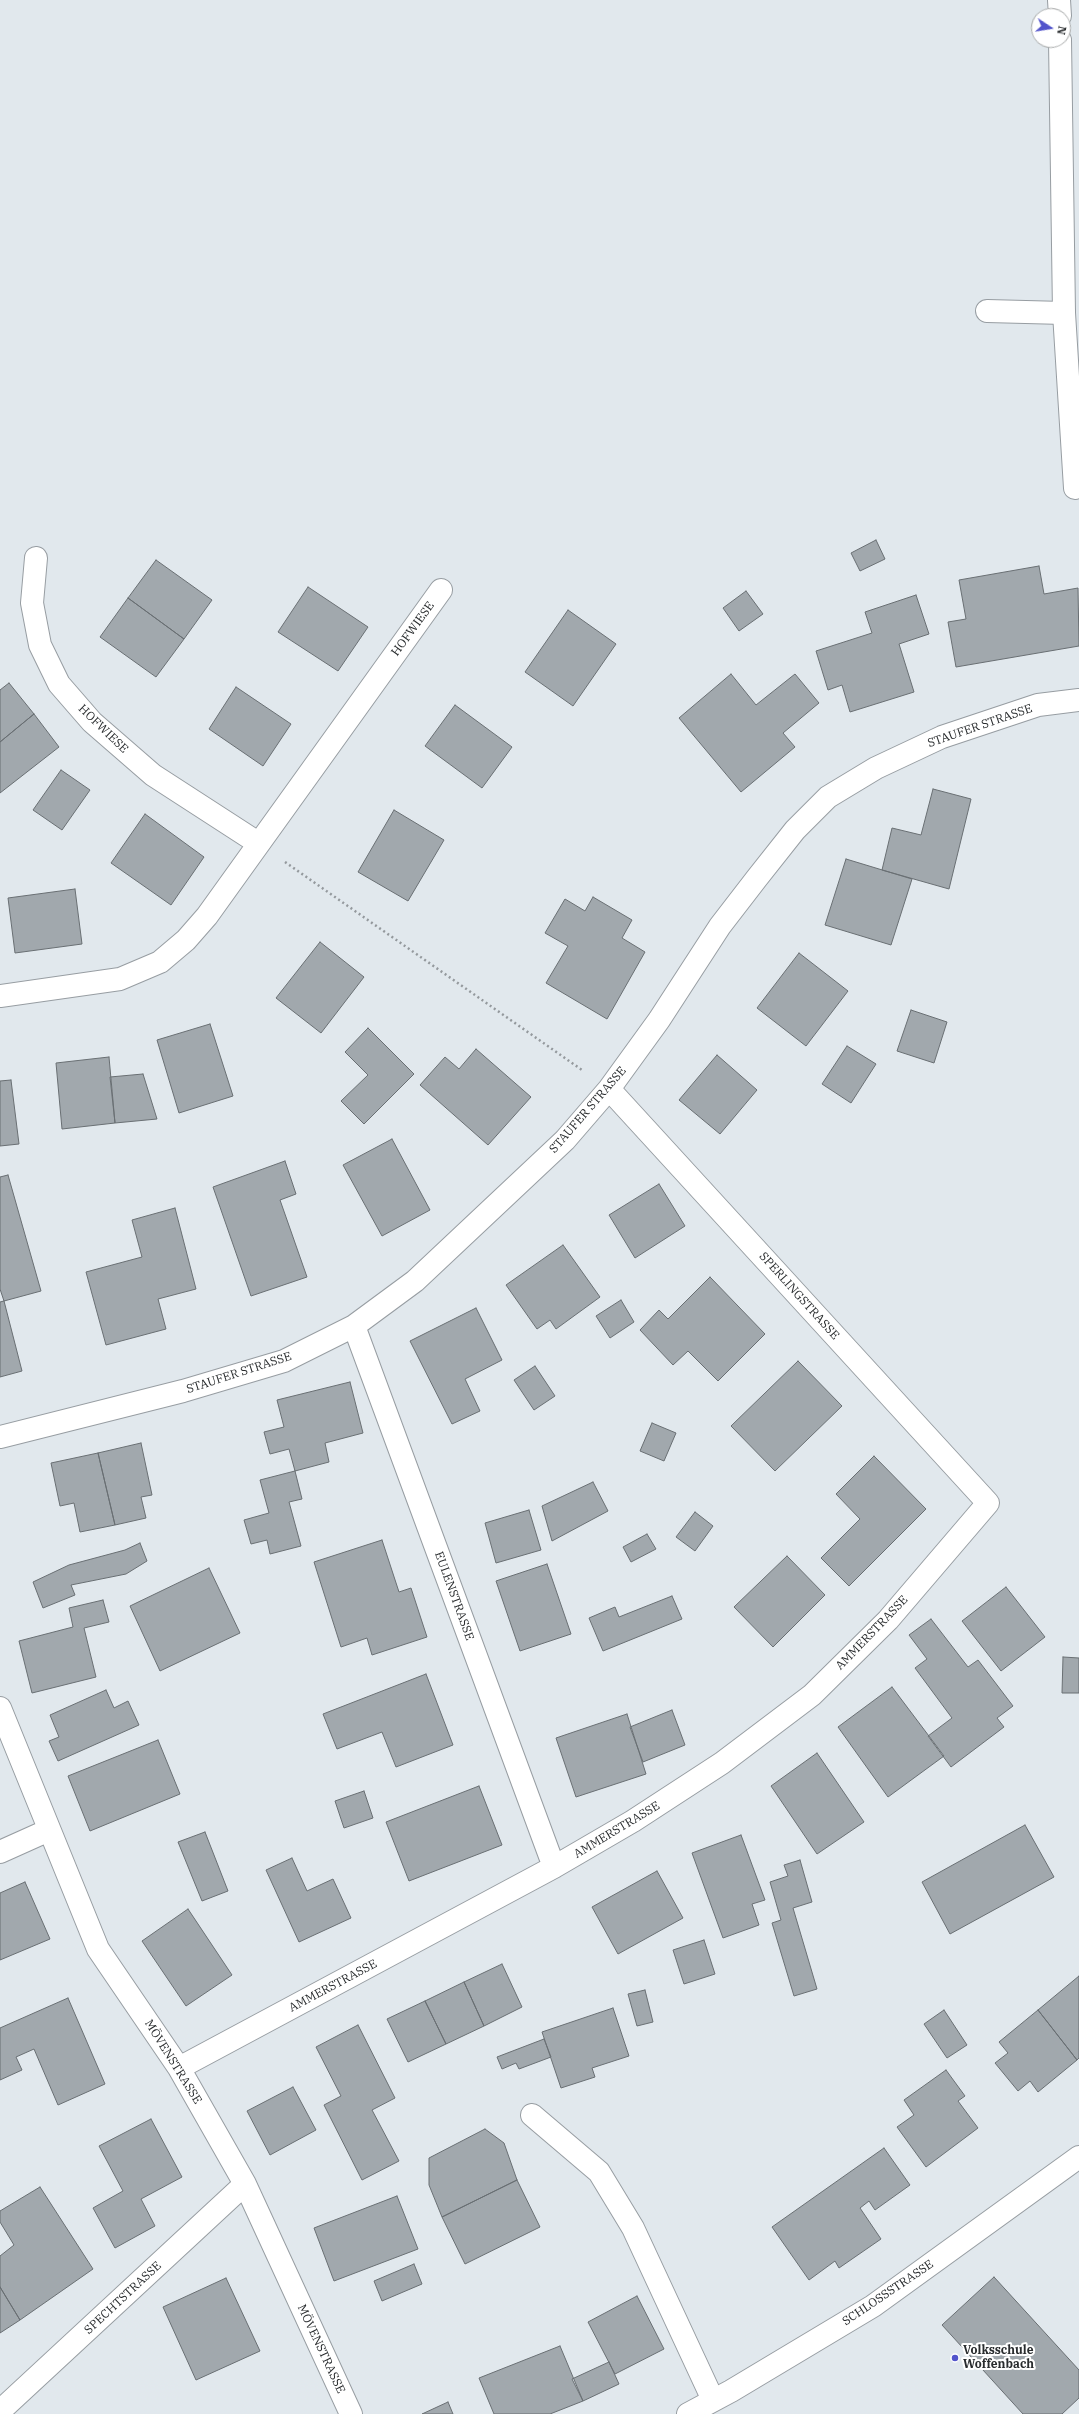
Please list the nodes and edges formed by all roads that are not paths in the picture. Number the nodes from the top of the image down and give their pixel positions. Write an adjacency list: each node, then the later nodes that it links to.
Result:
1 (1060, 48): 3 (street)
2 (987, 311): 3 (street)
3 (1064, 312): 4 (street)
4 (1075, 488)
5 (36, 558): 8 (street, HOFWIESE)
6 (441, 590): 8 (street, HOFWIESE)
7 (1079, 700): 10 (street, STAUFER STRASSE)
8 (258, 843): 9 (street, HOFWIESE)
9 (0, 996)
10 (609, 1089): 11 (street, STAUFER STRASSE); 13 (street, SPERLINGSTRASSE)
11 (354, 1326): 12 (street, STAUFER STRASSE); 17 (street, EULENSTRASSE)
12 (0, 1437)
13 (988, 1503): 17 (street, AMMERSTRASSE)
14 (0, 1708): 15 (street, MÖVENSTRASSE)
15 (49, 1830): 16 (street); 18 (street, MÖVENSTRASSE)
16 (0, 1852)
17 (554, 1867): 18 (street, AMMERSTRASSE)
18 (179, 2068): 21 (street, MÖVENSTRASSE)
19 (532, 2114): 22 (street)
20 (1079, 2157): 22 (street, SCHLOSSSTRASSE)
21 (245, 2184): 23 (street, SPECHTSTRASSE); 24 (street, MÖVENSTRASSE)
22 (713, 2400): 25 (street, SCHLOSSSTRASSE)
23 (0, 2411)
24 (351, 2414)
25 (688, 2414)

